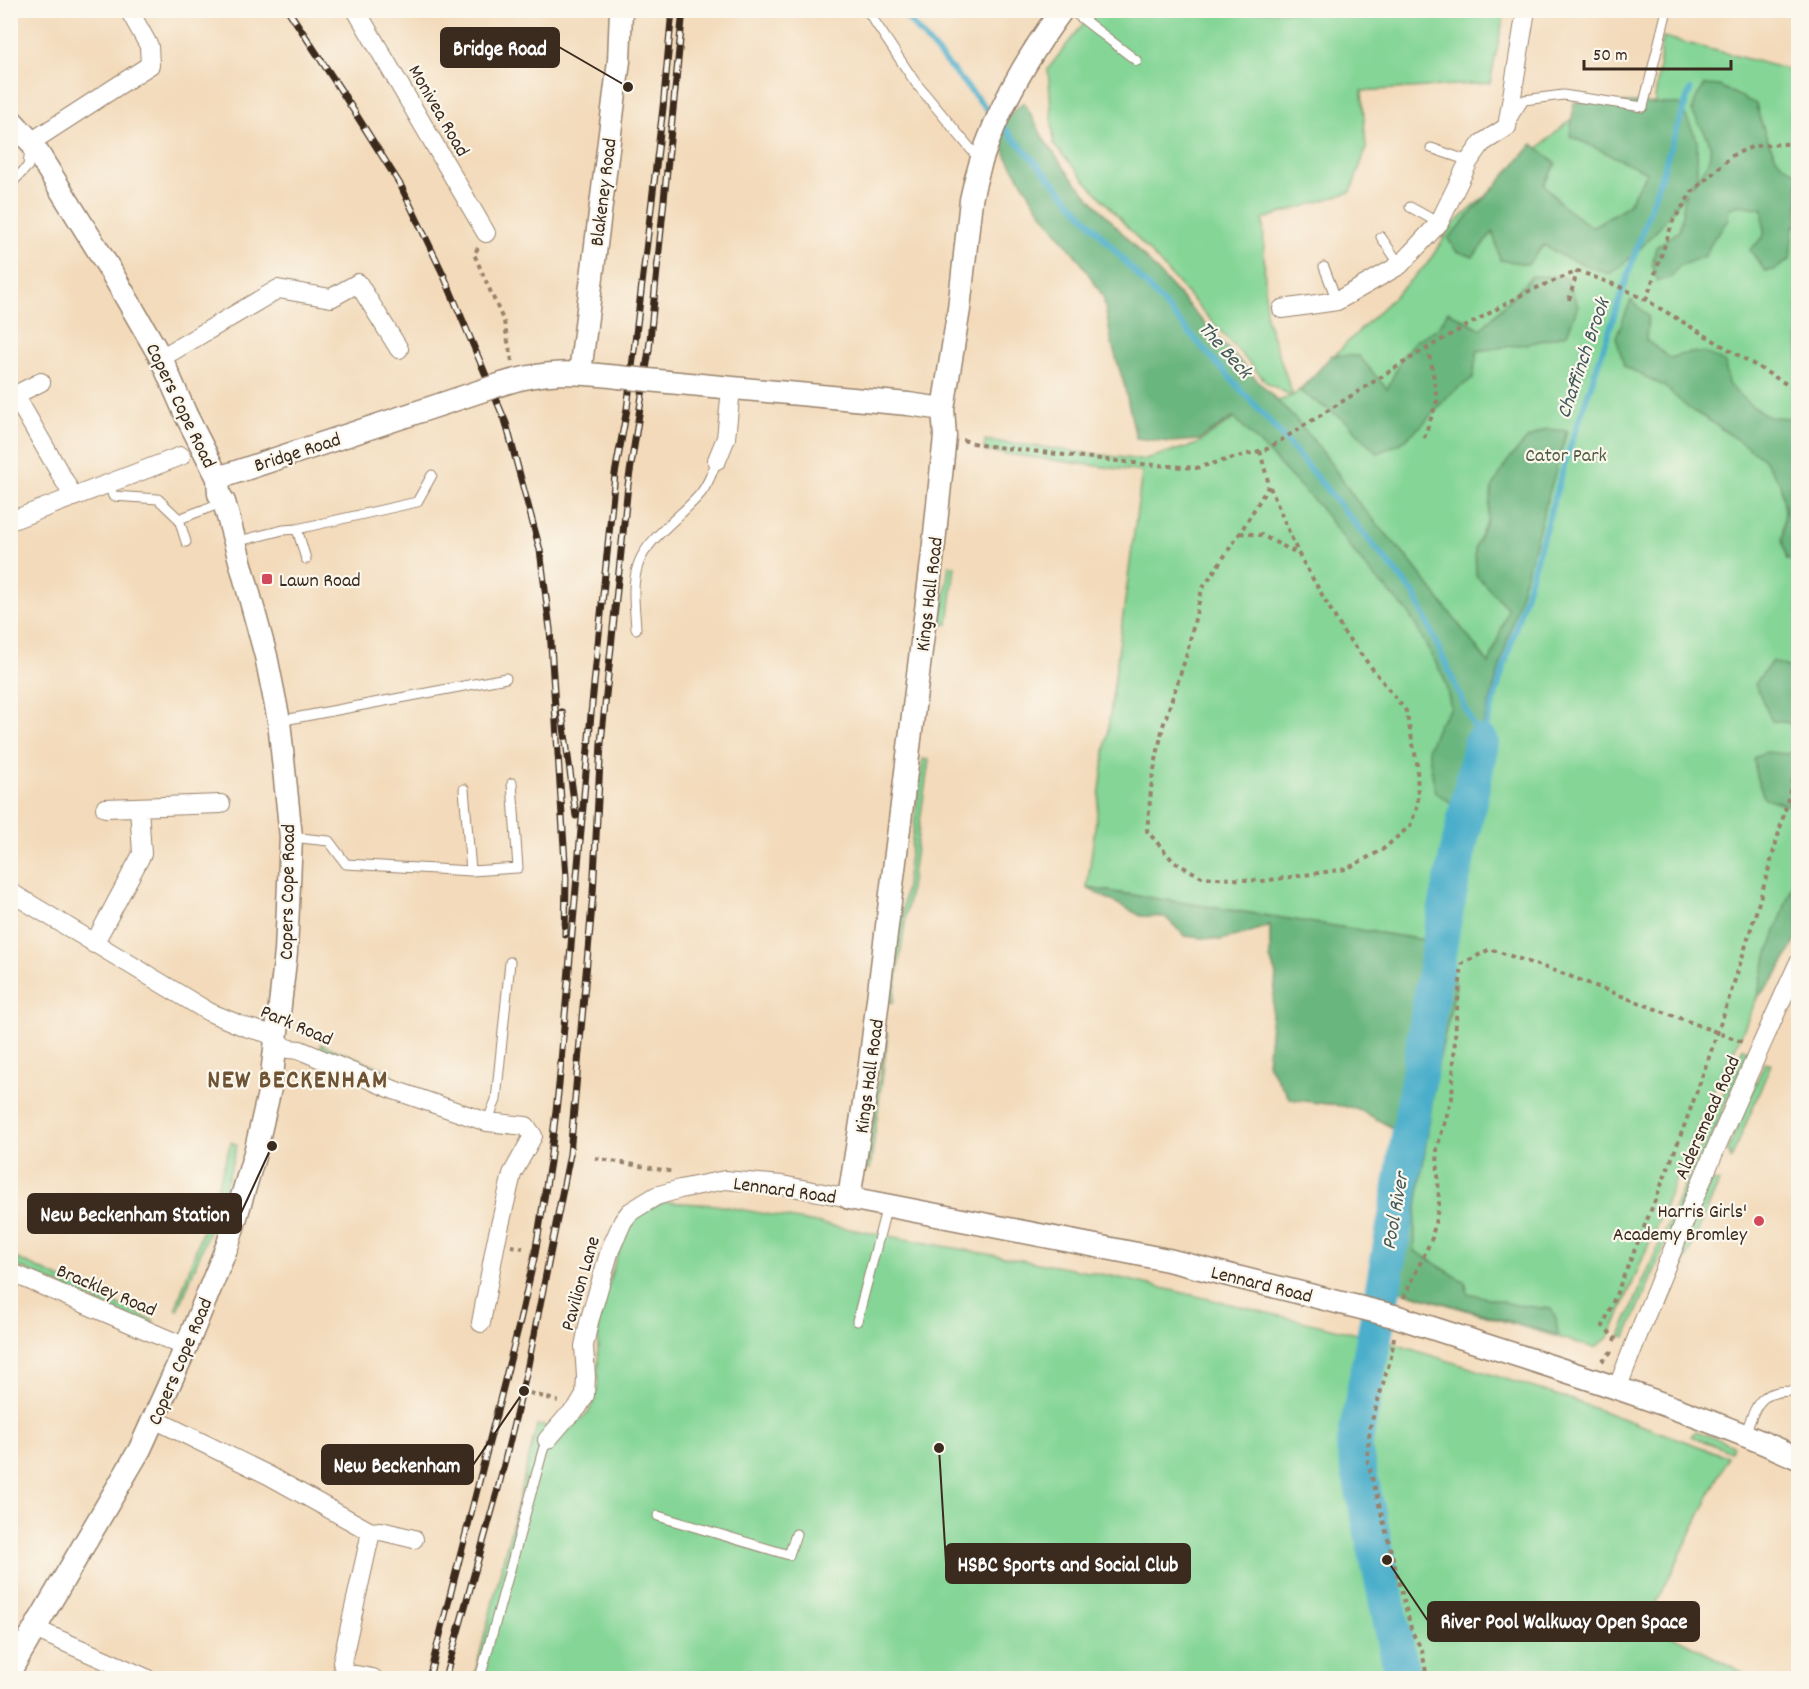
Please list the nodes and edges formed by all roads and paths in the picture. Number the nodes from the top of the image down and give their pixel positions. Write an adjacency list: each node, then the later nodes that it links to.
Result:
1 (129, 10): 12 (street)
2 (356, 10): 20 (street, Monivea Road)
3 (621, 10): 32 (street, Blakeney Road)
4 (867, 10): 16 (lane)
5 (1062, 10): 16 (street, Kings Hall Road)
6 (1071, 10): 9 (lane)
7 (1526, 10): 11 (street)
8 (1667, 10): 11 (lane)
9 (1137, 61)
10 (10, 119): 12 (street, Copers Cope Road)
11 (1507, 127): 15 (street)
12 (31, 142): 17 (lane); 31 (street, Copers Cope Road)
13 (1798, 144): 26 (path)
14 (1431, 148): 15 (lane)
15 (1469, 161): 19 (street)
16 (982, 162): 37 (street, Kings Hall Road)
17 (10, 185)
18 (1410, 207): 19 (lane)
19 (1439, 223): 22 (street)
20 (486, 233): 34 (path)
21 (1381, 237): 22 (lane)
22 (1400, 265): 27 (street)
23 (1324, 267): 27 (lane)
24 (1578, 271): 25 (path); 26 (path); 29 (path)
25 (1569, 300)
26 (1646, 300): 36 (path)
27 (1337, 301): 28 (street)
28 (1282, 309)
29 (1427, 348): 38 (path); 40 (path)
30 (399, 349): 31 (street)
31 (161, 358): 44 (street, Copers Cope Road)
32 (580, 373): 34 (street, Bridge Road); 35 (street, Bridge Road, bridge)
33 (41, 382): 47 (street)
34 (509, 382): 44 (street, Bridge Road, bridge)
35 (731, 388): 37 (street, Bridge Road); 42 (street)
36 (1798, 391)
37 (944, 409): 79 (street, Kings Hall Road)
38 (1424, 438)
39 (974, 444): 40 (path)
40 (1260, 451): 46 (path)
41 (181, 456): 45 (street)
42 (717, 460): 57 (lane)
43 (432, 475): 51 (lane)
44 (218, 478): 48 (street, Copers Cope Road)
45 (109, 484): 47 (street); 49 (lane)
46 (1269, 485): 52 (path); 55 (path)
47 (73, 496): 50 (street)
48 (224, 502): 49 (lane); 54 (street, Copers Cope Road)
49 (178, 519): 53 (lane)
50 (10, 521)
51 (297, 529): 54 (lane); 56 (lane)
52 (1240, 533): 55 (path); 55 (path)
53 (186, 542)
54 (235, 542): 59 (street, Copers Cope Road)
55 (1298, 553)
56 (306, 559)
57 (636, 629)
58 (507, 678): 59 (lane)
59 (279, 721): 66 (street, Copers Cope Road)
60 (1798, 760): 72 (path)
61 (512, 783): 67 (lane)
62 (464, 789): 67 (lane)
63 (220, 804): 64 (street)
64 (139, 807): 65 (street); 69 (street)
65 (105, 808)
66 (291, 837): 67 (lane); 73 (street, Copers Cope Road)
67 (471, 871)
68 (10, 892): 69 (street, Park Road)
69 (94, 945): 73 (street, Park Road)
70 (510, 962): 75 (lane)
71 (1798, 964): 74 (street, Aldersmead Road)
72 (1717, 1033): 74 (path); 82 (path); 85 (path)
73 (277, 1041): 75 (street, Park Road); 87 (street, Copers Cope Road)
74 (1759, 1050): 90 (street, Aldersmead Road)
75 (487, 1122): 84 (street, Park Road)
76 (595, 1158): 77 (path)
77 (679, 1174)
78 (707, 1183): 79 (street, Lennard Road); 93 (street, Pavilion Lane)
79 (849, 1198): 80 (street, Lennard Road)
80 (887, 1206): 82 (street, Lennard Road); 83 (lane)
81 (10, 1272): 87 (street, Brackley Road)
82 (1401, 1306): 90 (street, Lennard Road)
83 (857, 1321)
84 (481, 1323)
85 (1615, 1338)
86 (1394, 1343): 107 (path)
87 (186, 1347): 94 (street, Copers Cope Road)
88 (1609, 1353): 89 (path)
89 (1600, 1360)
90 (1617, 1389): 95 (street, Lennard Road)
91 (1798, 1391): 95 (lane)
92 (530, 1393): 93 (path)
93 (578, 1407): 96 (street, Pavilion Lane)
94 (154, 1419): 99 (street); 102 (street, Copers Cope Road)
95 (1745, 1434): 97 (street, Lennard Road)
96 (547, 1440): 106 (lane)
97 (1798, 1458)
98 (658, 1516): 100 (lane)
99 (371, 1532): 101 (street); 105 (street)
100 (795, 1534)
101 (414, 1539)
102 (35, 1629): 103 (street, Copers Cope Road); 104 (street)
103 (10, 1671)
104 (146, 1678)
105 (373, 1678)
106 (480, 1678)
107 (1427, 1678)

